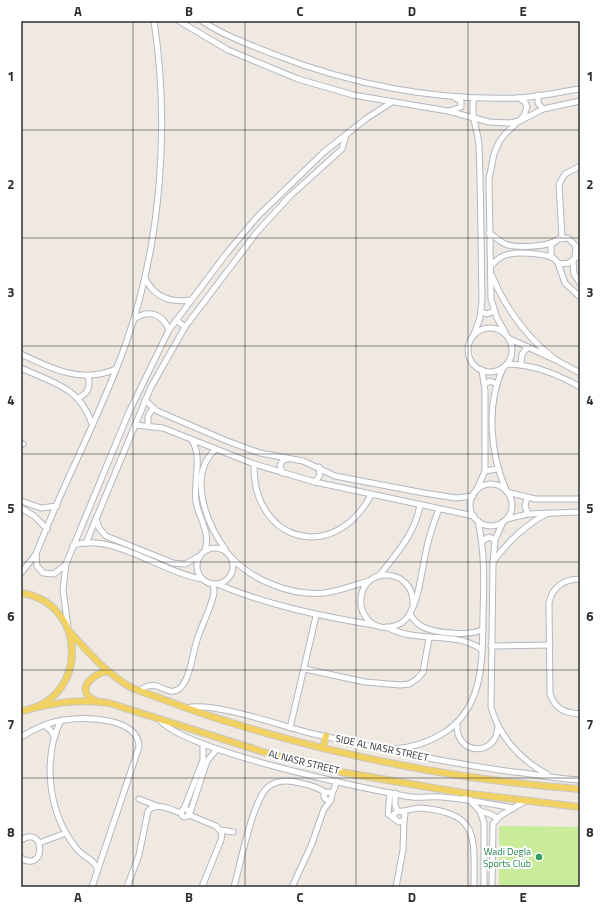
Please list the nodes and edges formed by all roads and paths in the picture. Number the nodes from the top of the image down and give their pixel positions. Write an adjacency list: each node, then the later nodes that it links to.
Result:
1 (154, 21): 29 (street)
2 (179, 21): 10 (street)
3 (202, 21): 5 (street)
4 (580, 89): 6 (street)
5 (446, 95): 7 (street); 12 (street)
6 (538, 95): 8 (street); 11 (street)
7 (474, 98): 8 (street); 13 (street)
8 (519, 98): 14 (street)
9 (580, 101): 11 (street)
10 (392, 102): 12 (street); 15 (street)
11 (543, 109): 14 (street)
12 (448, 111): 13 (street)
13 (473, 118): 14 (street); 17 (street)
14 (520, 121): 18 (street)
15 (346, 135): 32 (street); 37 (street)
16 (580, 166): 20 (street)
17 (480, 178): 18 (street); 34 (street)
18 (489, 179): 19 (street)
19 (489, 233): 21 (street); 27 (street)
20 (562, 237): 21 (street); 22 (street)
21 (554, 242): 25 (street)
22 (574, 242): 23 (street); 24 (street)
23 (580, 243)
24 (576, 257): 26 (street); 30 (street)
25 (553, 258): 26 (street); 27 (street)
26 (558, 263): 31 (street)
27 (491, 266): 28 (street)
28 (491, 274): 33 (street); 44 (street)
29 (145, 278): 32 (street); 35 (street)
30 (580, 283)
31 (580, 297)
32 (191, 300): 36 (street)
33 (494, 311): 34 (street); 39 (street)
34 (481, 312): 40 (street)
35 (134, 318): 38 (street); 48 (street)
36 (176, 320): 37 (street); 38 (street)
37 (186, 327): 56 (street)
38 (169, 330): 70 (street)
39 (505, 332): 40 (street); 41 (street)
40 (474, 334): 49 (street)
41 (510, 339): 42 (street); 46 (street)
42 (528, 347): 44 (street); 45 (street)
43 (21, 354): 51 (street)
44 (556, 360): 50 (street)
45 (521, 364): 46 (street); 54 (street)
46 (506, 366): 49 (street); 53 (street)
47 (21, 368): 55 (street)
48 (116, 369): 51 (street); 58 (street)
49 (482, 370): 52 (street)
50 (580, 373)
51 (88, 376): 55 (street)
52 (484, 384): 53 (street); 67 (street)
53 (497, 384): 66 (street)
54 (580, 387)
55 (78, 398): 58 (street)
56 (145, 400): 57 (street); 59 (street)
57 (153, 408): 60 (street); 63 (street)
58 (92, 424): 79 (street)
59 (135, 425): 60 (street); 71 (street)
60 (148, 425): 61 (street)
61 (192, 440): 62 (street); 95 (street)
62 (215, 450): 64 (street); 96 (street)
63 (289, 458): 65 (street); 68 (street)
64 (254, 464): 68 (street); 74 (street)
65 (319, 467): 69 (street); 73 (street)
66 (497, 469): 67 (street); 72 (street)
67 (485, 471): 73 (street)
68 (282, 473): 69 (street)
69 (315, 482): 74 (street)
70 (98, 486): 71 (street); 94 (street)
71 (108, 490): 85 (street)
72 (507, 492): 73 (street); 75 (street); 87 (street)
73 (475, 493): 86 (street)
74 (371, 495): 78 (street)
75 (527, 498): 76 (street); 84 (street)
76 (580, 499)
77 (21, 501): 79 (street)
78 (420, 505): 81 (street); 103 (street)
79 (57, 506): 88 (street)
80 (21, 508): 88 (street)
81 (439, 509): 86 (street); 109 (street)
82 (580, 512): 83 (street)
83 (548, 513): 84 (street); 100 (street)
84 (528, 514): 87 (street)
85 (96, 517): 89 (street); 92 (street)
86 (476, 519): 87 (street); 91 (street)
87 (505, 520): 90 (street)
88 (47, 529): 97 (street)
89 (102, 533): 93 (street); 98 (street)
90 (495, 540): 91 (street); 100 (street)
91 (482, 541): 114 (street)
92 (86, 542): 93 (street); 94 (street)
93 (98, 542): 104 (street)
94 (73, 545): 101 (street)
95 (205, 550): 96 (street); 98 (street)
96 (227, 552): 99 (street)
97 (36, 554): 101 (street); 102 (street)
98 (198, 557): 104 (street)
99 (231, 557): 106 (street); 107 (street)
100 (493, 563): 118 (street)
101 (66, 564): 115 (street)
102 (21, 573)
103 (379, 576): 106 (street); 109 (street)
104 (202, 579): 107 (street)
105 (580, 579): 117 (street)
106 (370, 581): 112 (street)
107 (215, 584): 111 (street); 122 (street)
108 (21, 593): 115 (main road)
109 (413, 604): 110 (street)
110 (410, 614): 113 (street); 114 (street)
111 (316, 616): 112 (street); 120 (street)
112 (377, 625): 113 (street)
113 (387, 627): 116 (street)
114 (483, 629): 119 (street)
115 (69, 631): 121 (main road, AL NASR STREET); 124 (main road)
116 (429, 638): 119 (street); 120 (street)
117 (550, 645): 118 (street); 127 (street)
118 (491, 646): 132 (street)
119 (482, 650): 130 (street)
120 (305, 669): 133 (street)
121 (107, 671): 122 (main road, AL NASR STREET); 123 (main road)
122 (140, 691): 125 (main road, AL NASR STREET)
123 (97, 701): 124 (main road, AL NASR STREET); 128 (main road, AL NASR STREET)
124 (33, 708): 126 (main road)
125 (187, 708): 133 (street, SIDE AL NASR STREET); 138 (main road, AL NASR STREET)
126 (22, 712)
127 (580, 714)
128 (159, 719): 137 (street); 147 (main road, AL NASR STREET)
129 (61, 720): 131 (street); 136 (street); 168 (street)
130 (457, 724): 132 (street); 140 (street)
131 (44, 725): 135 (street); 136 (street)
132 (498, 726): 142 (street)
133 (290, 728): 134 (street, SIDE AL NASR STREET)
134 (326, 736): 138 (main road); 140 (street, SIDE AL NASR STREET)
135 (21, 737)
136 (54, 737): 165 (street)
137 (203, 744): 139 (street); 141 (street)
138 (323, 748): 145 (main road, AL NASR STREET)
139 (217, 749): 141 (street); 144 (street)
140 (387, 750): 142 (street, SIDE AL NASR STREET)
141 (205, 760): 158 (street); 160 (street)
142 (551, 776): 143 (street, SIDE AL NASR STREET)
143 (580, 780)
144 (337, 781): 146 (street); 148 (street)
145 (580, 789)
146 (393, 793): 152 (street); 161 (street); 161 (street)
147 (463, 793): 152 (street); 153 (main road, AL NASR STREET)
148 (332, 794): 149 (street); 151 (street)
149 (325, 795): 151 (street); 157 (street); 175 (street)
150 (139, 799): 154 (street)
151 (331, 800): 157 (street)
152 (471, 801): 156 (street); 159 (street)
153 (525, 801): 155 (main road, AL NASR STREET); 156 (street)
154 (157, 806): 158 (street); 173 (street)
155 (580, 807)
156 (514, 808): 162 (street)
157 (324, 809): 176 (street)
158 (182, 811): 160 (street)
159 (480, 811): 162 (street); 179 (street)
160 (190, 814): 163 (street)
161 (403, 815): 177 (street); 178 (street)
162 (497, 818): 180 (street)
163 (221, 830): 164 (street); 174 (street)
164 (233, 832)
165 (66, 833): 167 (street); 170 (street)
166 (21, 840): 167 (street)
167 (39, 843): 169 (street)
168 (103, 855): 170 (street); 171 (street)
169 (21, 858)
170 (91, 858): 171 (street)
171 (98, 870): 172 (street)
172 (92, 887)
173 (127, 887)
174 (202, 887)
175 (234, 887)
176 (292, 887)
177 (396, 887)
178 (474, 887)
179 (484, 887)
180 (492, 887)

